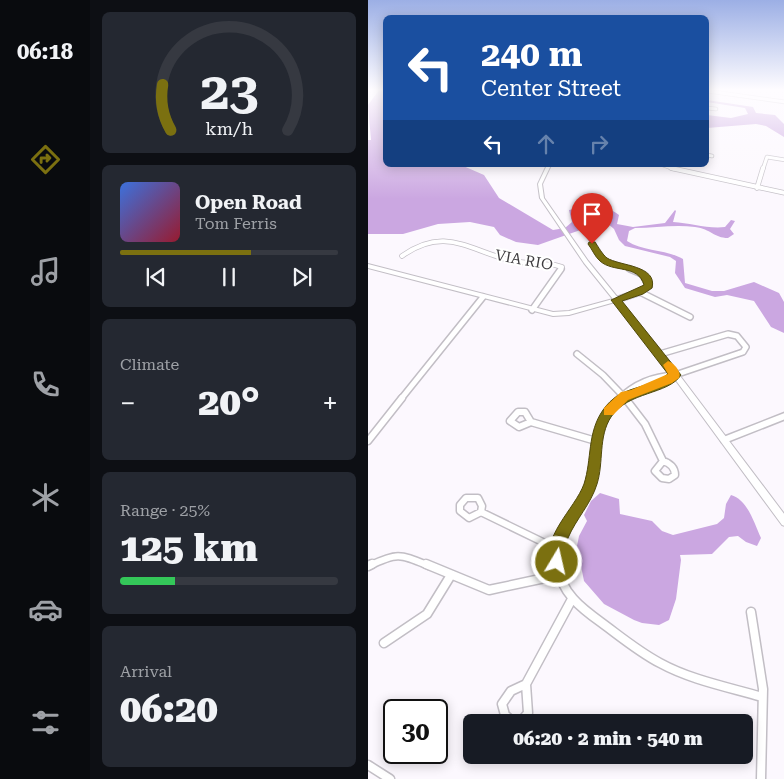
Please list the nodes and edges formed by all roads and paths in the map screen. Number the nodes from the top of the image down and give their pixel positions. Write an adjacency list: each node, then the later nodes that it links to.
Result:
1 (709, 155): 2 (street)
2 (712, 156)
3 (784, 160): 6 (street)
4 (548, 167): 13 (street)
5 (668, 167): 6 (street)
6 (757, 188): 7 (street)
7 (784, 193)
8 (588, 235): 11 (street)
9 (402, 256): 14 (street, VIA RIO)
10 (368, 266): 12 (street)
11 (640, 292): 13 (street); 15 (street)
12 (483, 296): 14 (street); 22 (street)
13 (616, 300): 14 (street); 17 (street)
14 (532, 310)
15 (690, 318)
16 (577, 354): 19 (street)
17 (660, 354): 18 (street); 18 (street)
18 (675, 375): 19 (street); 23 (street)
19 (625, 395): 24 (street); 25 (street)
20 (784, 416): 23 (street)
21 (530, 422): 24 (street)
22 (369, 438)
23 (724, 440): 27 (street)
24 (596, 441): 28 (street)
25 (663, 461)
26 (481, 512): 28 (street)
27 (784, 522)
28 (558, 549): 31 (street)
29 (368, 566): 30 (street)
30 (451, 575): 31 (street); 34 (street)
31 (559, 576): 32 (street)
32 (572, 599): 35 (street); 36 (street)
33 (752, 612): 36 (street)
34 (384, 643)
35 (526, 684)
36 (762, 697): 39 (street)
37 (368, 765): 38 (street)
38 (390, 779)
39 (761, 779)

